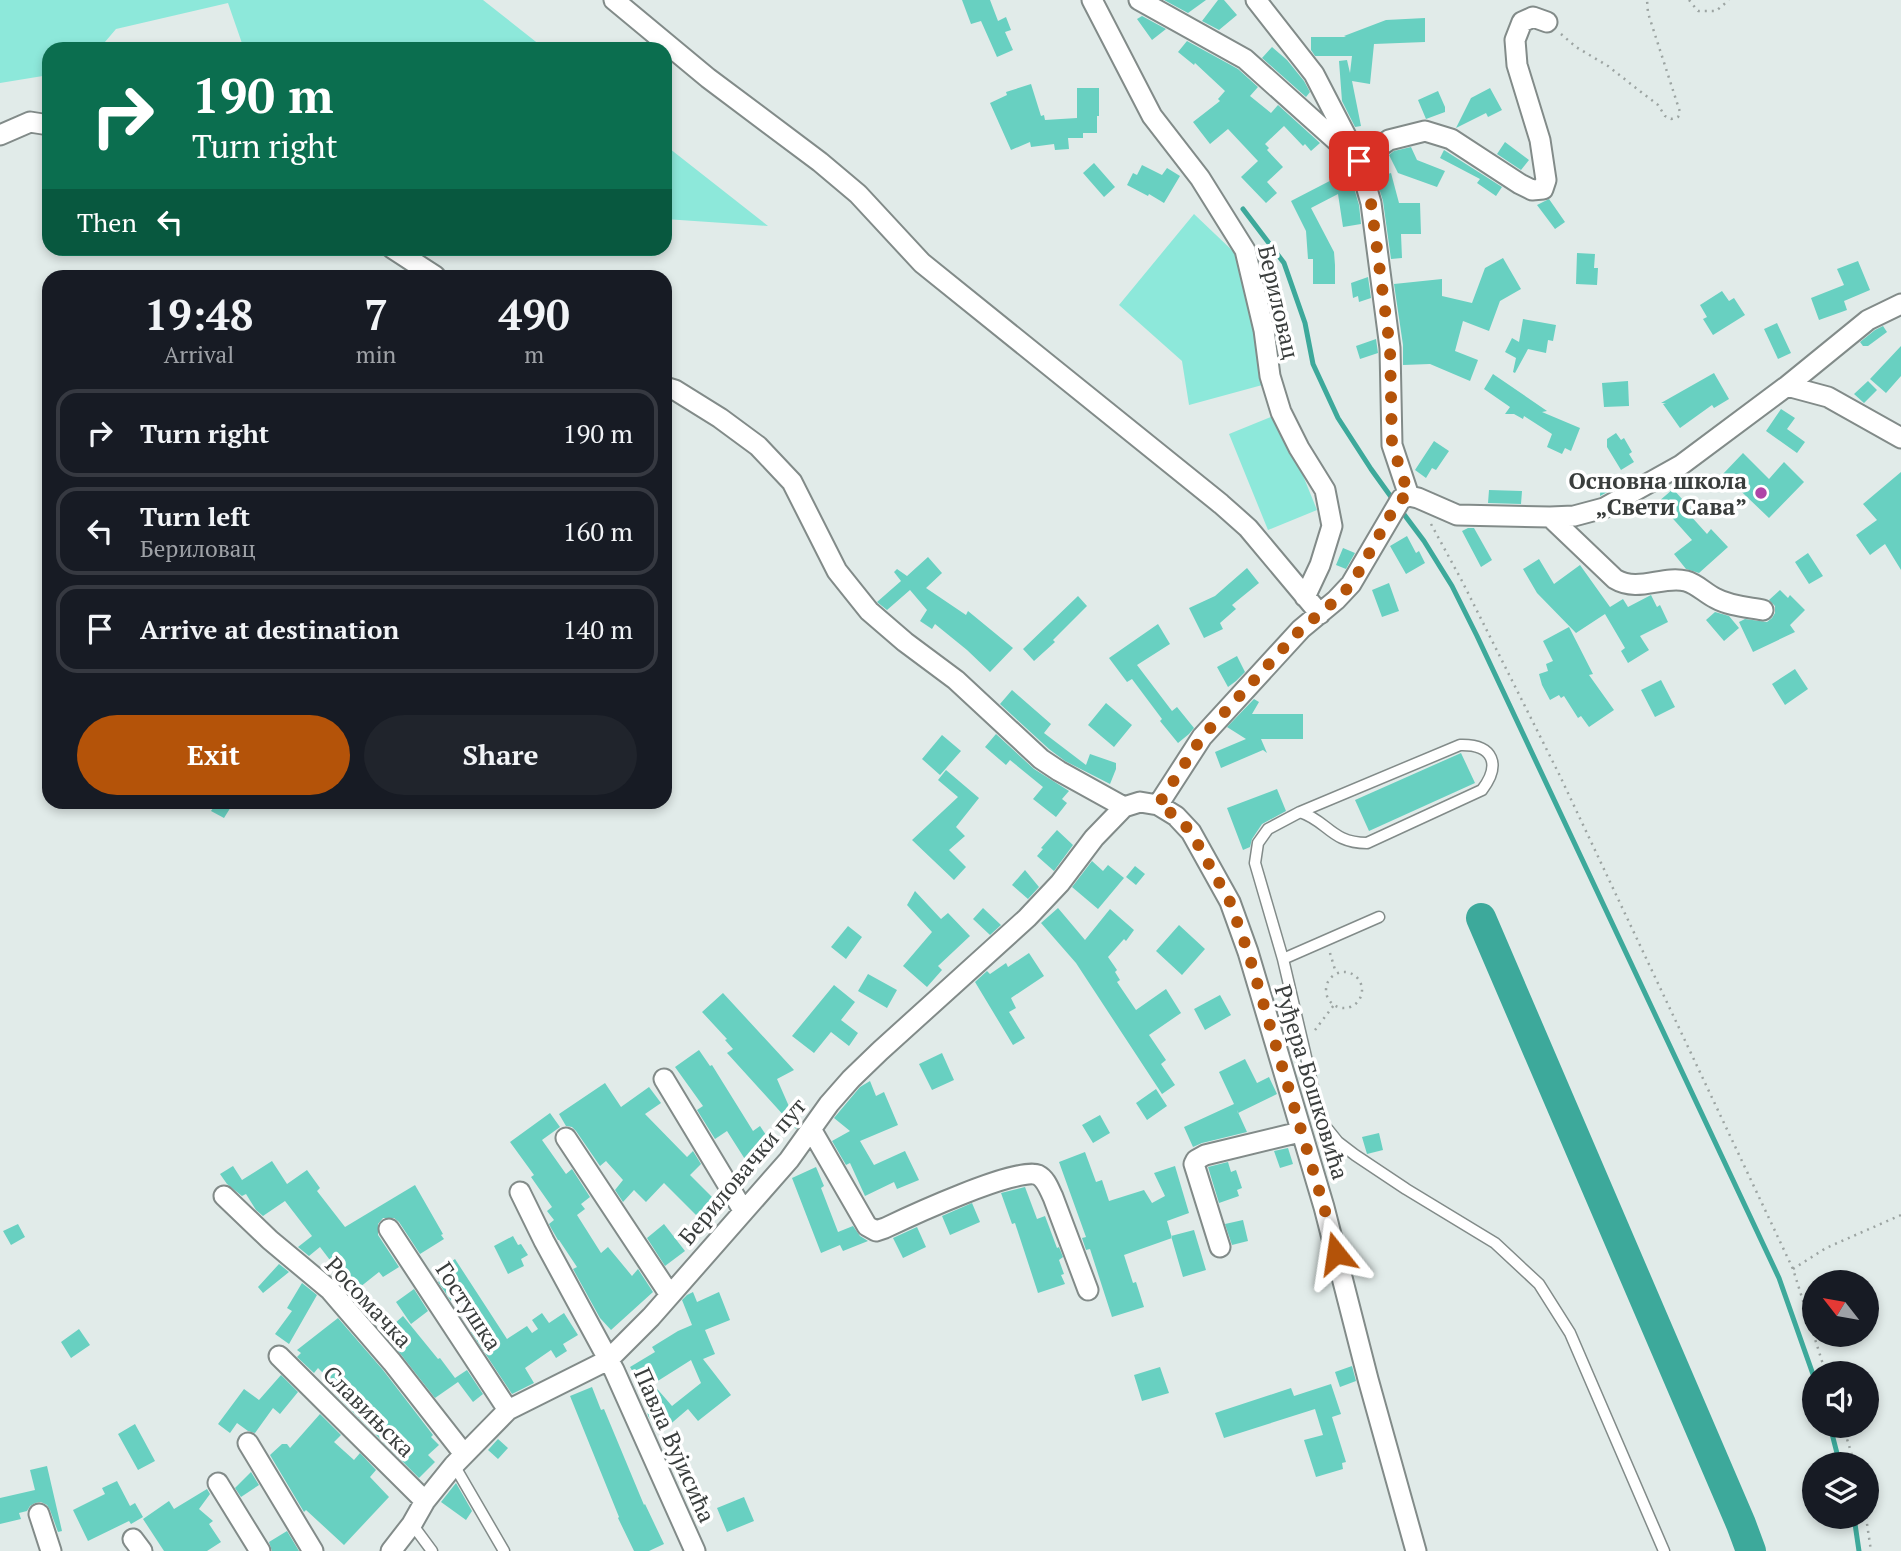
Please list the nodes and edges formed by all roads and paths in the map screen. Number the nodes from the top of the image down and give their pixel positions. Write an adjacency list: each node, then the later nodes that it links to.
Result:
1 (614, 0): 9 (street)
2 (1092, 0): 22 (street, Бериловац)
3 (1139, 0): 13 (street)
4 (1256, 0): 13 (street)
5 (1647, 0): 8 (path)
6 (1689, 0): 7 (path)
7 (1729, 0)
8 (1547, 22): 13 (street)
9 (665, 42)
10 (672, 48): 22 (street)
11 (42, 124): 12 (street)
12 (0, 135)
13 (1359, 161): 20 (street)
14 (404, 256): 15 (street)
15 (426, 270)
16 (1901, 304): 17 (street)
17 (1787, 386): 19 (street); 21 (street)
18 (672, 389): 26 (street)
19 (1901, 438)
20 (1405, 501): 21 (street); 24 (street); 44 (path)
21 (1550, 517): 23 (street)
22 (1305, 597): 24 (street)
23 (1763, 610)
24 (1320, 614): 25 (street)
25 (1158, 805): 26 (street); 36 (street, Руђера Бошковића)
26 (1124, 807): 35 (street, Бериловачки пут)
27 (1300, 812): 27 (lane); 30 (lane)
28 (1379, 917): 29 (lane)
29 (1325, 941): 30 (lane); 31 (path)
30 (1283, 959): 33 (lane)
31 (1336, 974): 32 (path); 32 (path)
32 (1334, 1005): 33 (path)
33 (1304, 1044): 66 (lane)
34 (664, 1079): 40 (street)
35 (811, 1129): 40 (street, Бериловачки пут); 45 (street)
36 (1300, 1132): 43 (street); 65 (street, Руђера Бошковића)
37 (566, 1138): 46 (street)
38 (520, 1192): 48 (street, Павла Вујисића)
39 (224, 1196): 52 (street, Росомачка)
40 (743, 1210): 46 (street, Бериловачки пут)
41 (1901, 1215): 44 (path)
42 (389, 1229): 50 (street, Гостушка)
43 (1220, 1247)
44 (1793, 1269): 49 (path)
45 (1088, 1290)
46 (670, 1295): 48 (street, Бериловачки пут)
47 (279, 1356): 54 (street, Славињска)
48 (608, 1360): 50 (street, Бериловачки пут); 64 (street, Павла Вујисића)
49 (1822, 1361)
50 (508, 1410): 52 (street, Бериловачки пут)
51 (248, 1443): 60 (street)
52 (459, 1459): 54 (street, Бериловачки пут); 63 (lane)
53 (218, 1483): 59 (street)
54 (425, 1501): 56 (street, Бериловачки пут)
55 (39, 1514): 58 (street)
56 (412, 1524): 61 (street, Бериловачки пут); 62 (lane)
57 (1868, 1529): 67 (path)
58 (51, 1551)
59 (260, 1551)
60 (313, 1551)
61 (391, 1551)
62 (432, 1551)
63 (504, 1551)
64 (695, 1551)
65 (1416, 1551)
66 (1664, 1551)
67 (1871, 1551)

